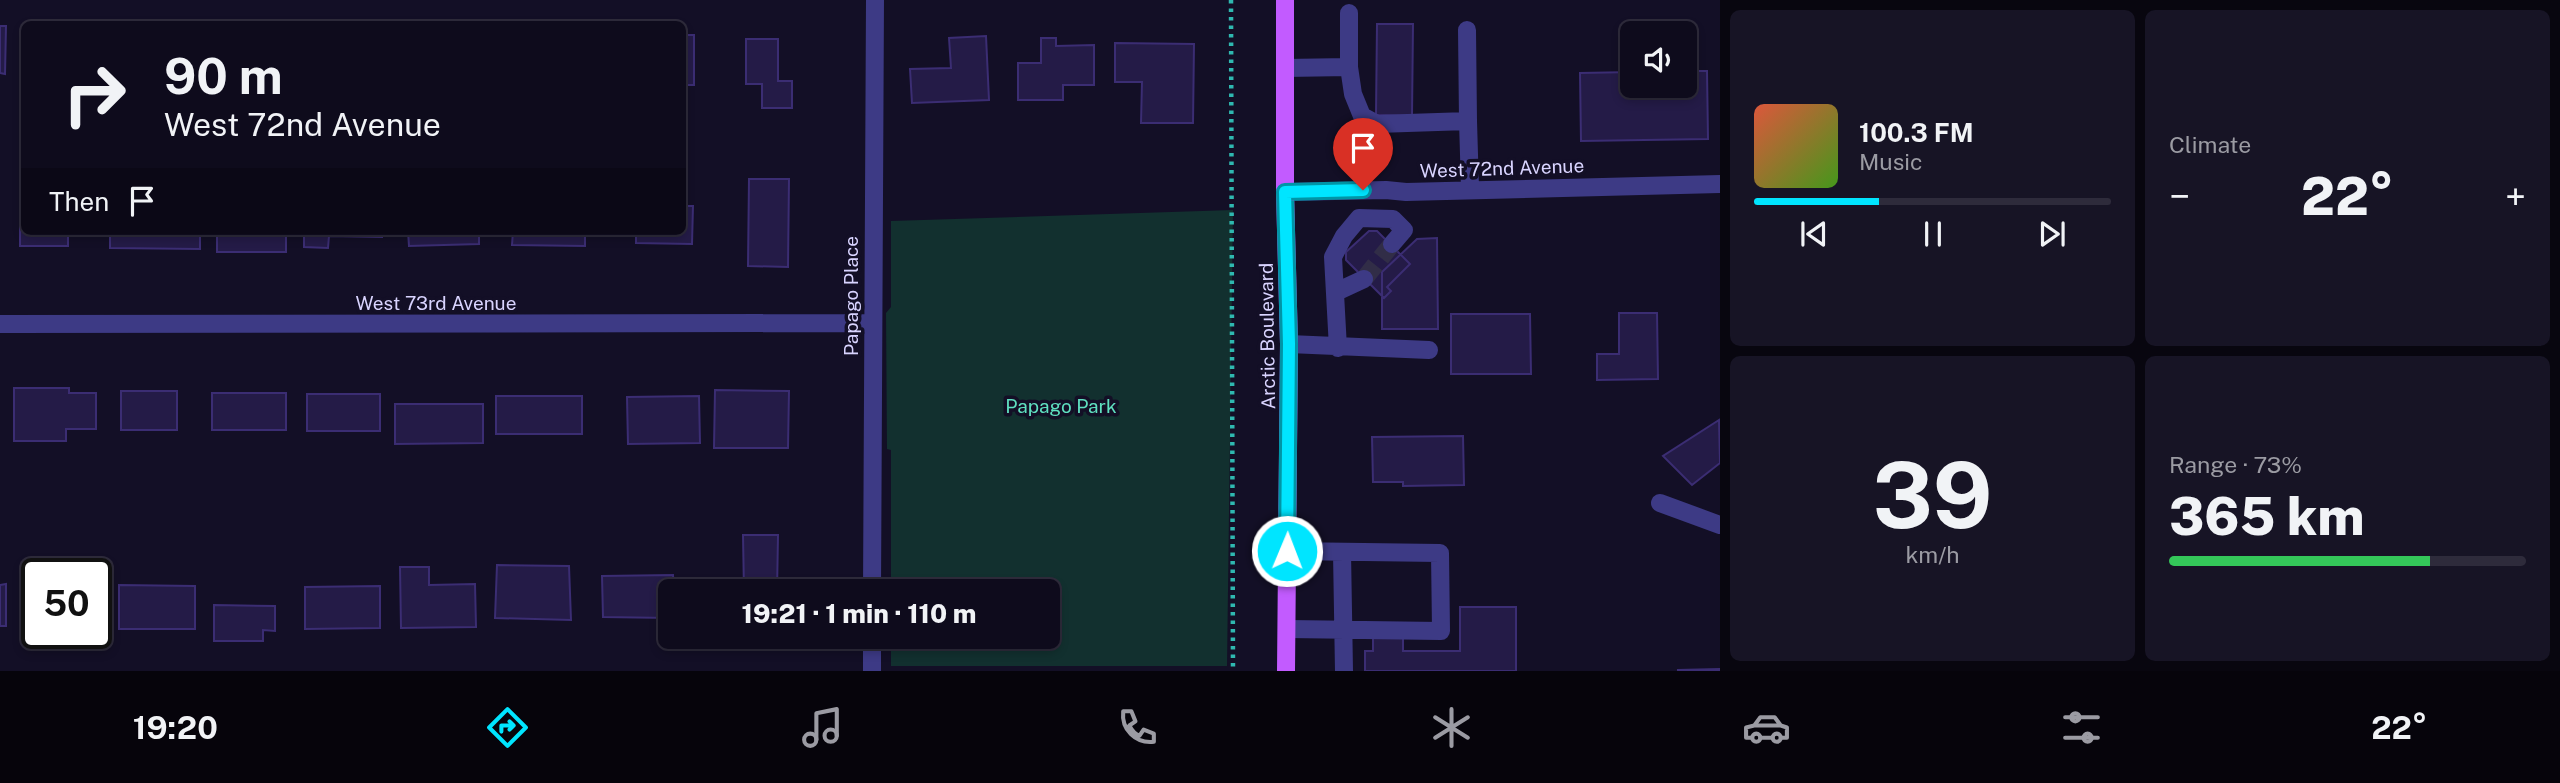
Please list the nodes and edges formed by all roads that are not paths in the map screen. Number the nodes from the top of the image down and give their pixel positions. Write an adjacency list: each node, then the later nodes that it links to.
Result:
1 (875, 0): 16 (street, Papago Place)
2 (1285, 0): 6 (main road, Arctic Boulevard)
3 (1349, 13): 5 (street)
4 (1467, 30): 7 (street)
5 (1349, 66): 6 (street); 7 (street)
6 (1285, 68): 10 (main road, Arctic Boulevard)
7 (1468, 121): 9 (street)
8 (1720, 184): 9 (street, West 72nd Avenue)
9 (1470, 188): 11 (street, West 72nd Avenue)
10 (1285, 192): 11 (street, West 72nd Avenue); 18 (main road, Arctic Boulevard)
11 (1406, 192): 12 (street)
12 (1393, 219): 13 (street); 15 (street)
13 (1392, 244)
14 (1364, 279): 15 (street)
15 (1336, 292): 19 (street)
16 (872, 323): 17 (street, West 73rd Avenue); 25 (street, Papago Place)
17 (0, 324)
18 (1289, 344): 19 (street); 23 (main road, Arctic Boulevard)
19 (1338, 348): 20 (street)
20 (1429, 350)
21 (1660, 503): 22 (street)
22 (1720, 525)
23 (1287, 551): 24 (street); 26 (main road, Arctic Boulevard)
24 (1342, 552): 27 (street); 27 (street)
25 (872, 579)
26 (1287, 629): 27 (street); 30 (main road, Arctic Boulevard)
27 (1343, 630): 31 (street)
28 (872, 649): 29 (street)
29 (872, 671)
30 (1286, 671)
31 (1344, 671)

